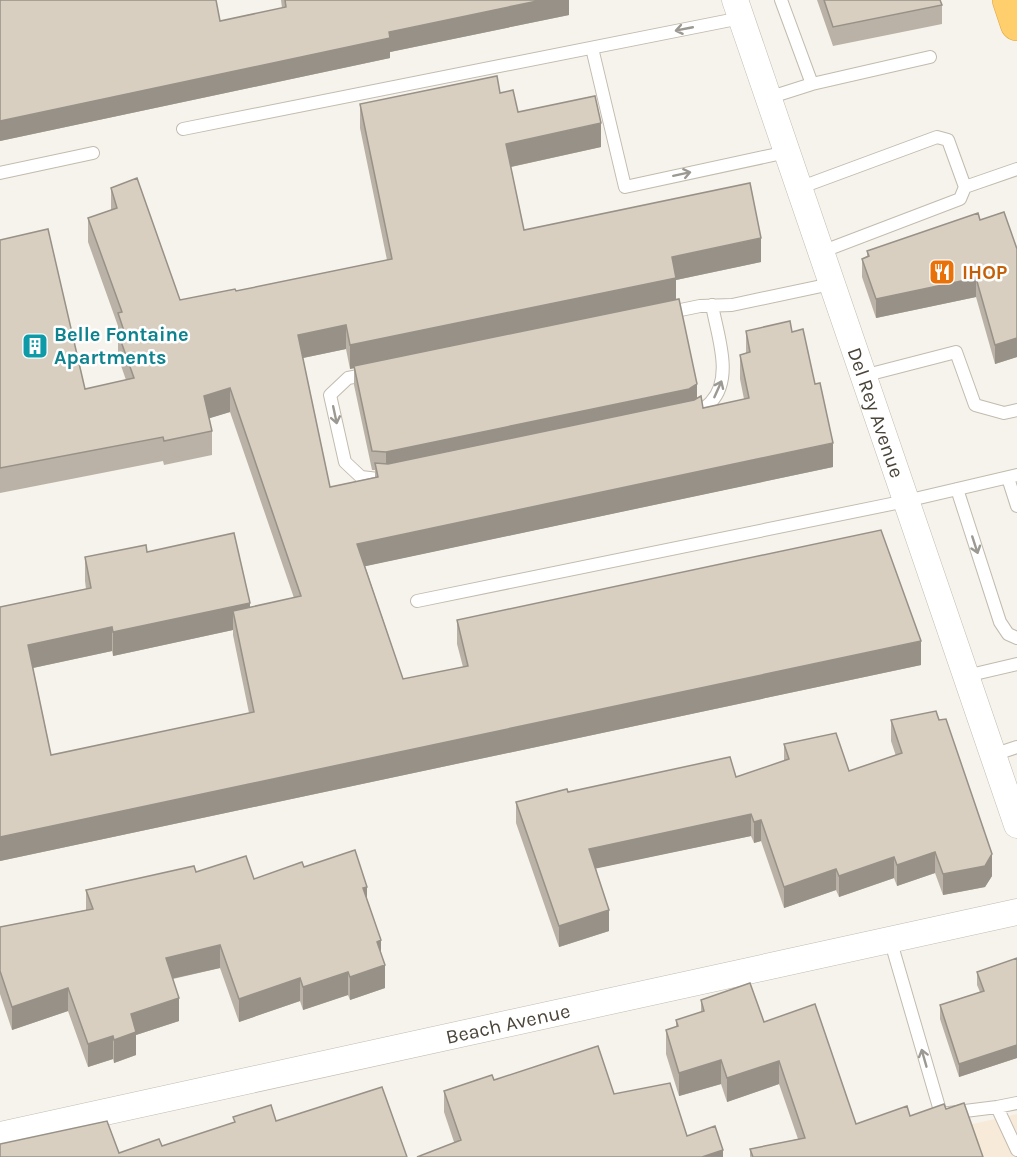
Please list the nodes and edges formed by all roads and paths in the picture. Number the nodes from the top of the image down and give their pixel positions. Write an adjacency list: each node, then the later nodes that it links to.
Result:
1 (781, 0): 7 (lane)
2 (1009, 0): 4 (highway)
3 (738, 9): 5 (lane, one-way to 5); 8 (street, Del Rey Avenue)
4 (1017, 24)
5 (592, 48): 9 (lane); 10 (lane, one-way to 10)
6 (930, 57): 7 (lane)
7 (812, 84): 8 (lane)
8 (768, 98): 10 (street, Del Rey Avenue)
9 (183, 129)
10 (787, 152): 15 (street, Del Rey Avenue)
11 (93, 153): 13 (lane)
12 (1017, 169): 14 (lane)
13 (0, 172)
14 (965, 187): 15 (lane); 16 (lane)
15 (799, 188): 16 (street, Del Rey Avenue)
16 (821, 252): 17 (street, Del Rey Avenue)
17 (831, 284): 18 (lane); 21 (street, Del Rey Avenue)
18 (712, 305): 19 (lane); 23 (lane, one-way to 18)
19 (653, 316)
20 (383, 371): 24 (lane, one-way to 24)
21 (863, 376): 22 (lane); 27 (street, Del Rey Avenue)
22 (1017, 410)
23 (680, 418)
24 (397, 477)
25 (1012, 477): 26 (lane); 28 (lane)
26 (957, 489): 27 (lane); 30 (lane, one-way to 30)
27 (906, 501): 29 (lane); 32 (street, Del Rey Avenue)
28 (1017, 506)
29 (417, 601)
30 (1017, 638)
31 (1017, 664): 32 (lane)
32 (966, 675): 33 (street, Del Rey Avenue)
33 (1005, 751): 34 (street, Del Rey Avenue)
34 (1017, 825)
35 (1017, 912): 36 (street, Beach Avenue)
36 (890, 939): 38 (lane, one-way to 36); 39 (street, Beach Avenue)
37 (1017, 1103): 38 (lane)
38 (997, 1107): 40 (lane)
39 (0, 1135)
40 (1017, 1150)

